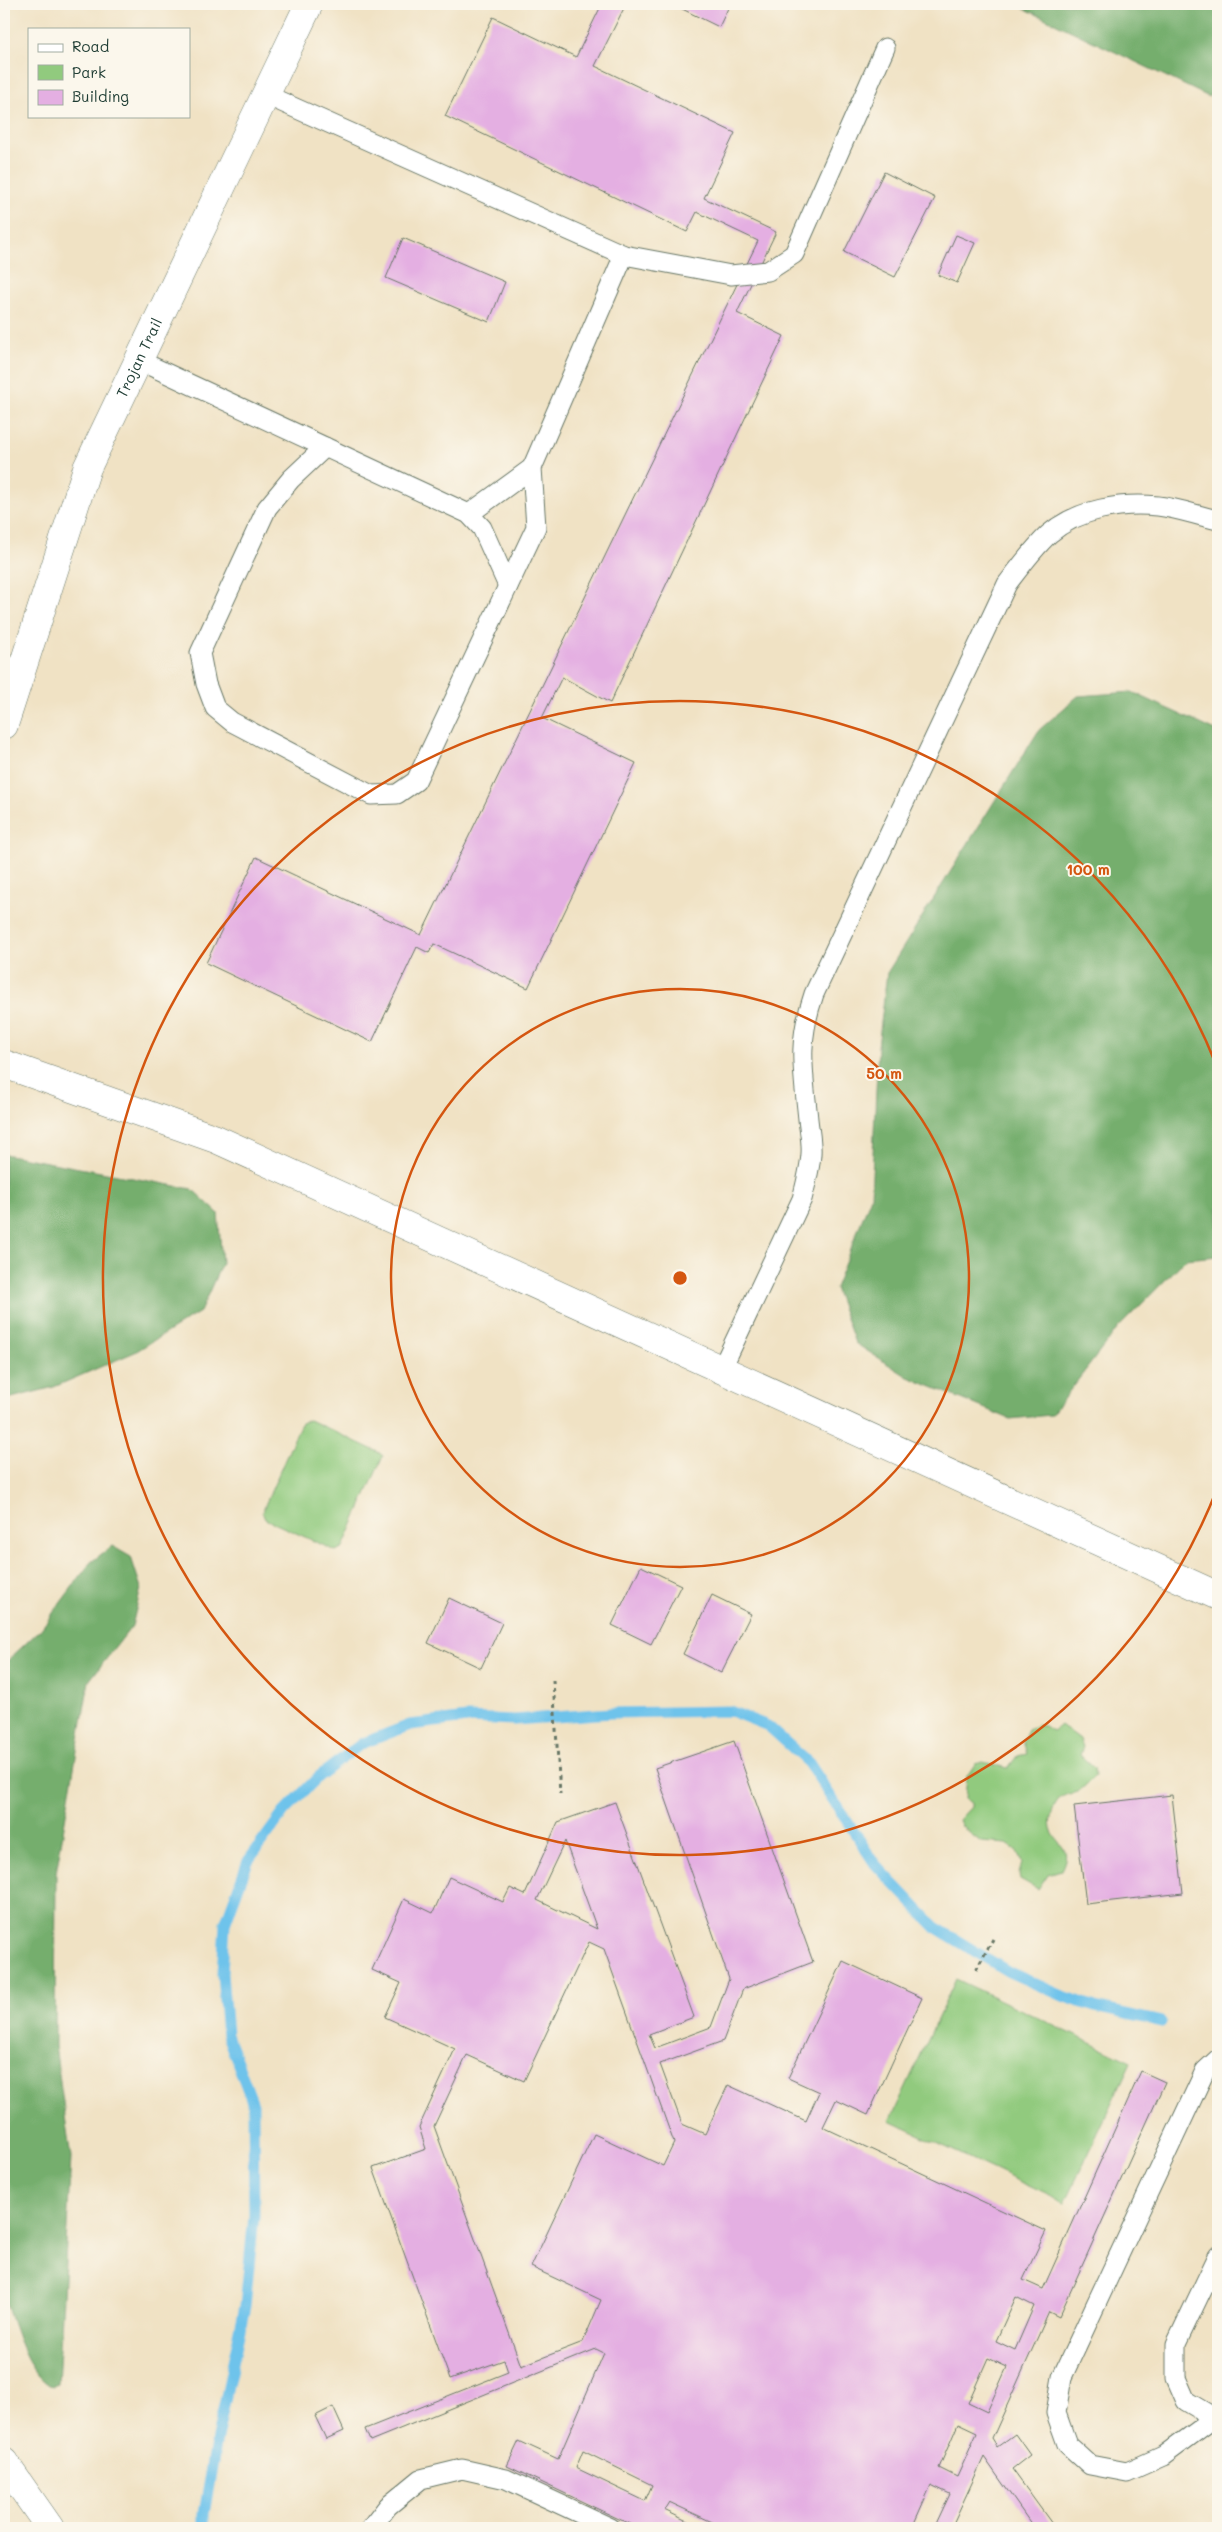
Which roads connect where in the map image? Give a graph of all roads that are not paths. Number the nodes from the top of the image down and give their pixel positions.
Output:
1 (309, 4) edge
2 (885, 48) dead end
3 (266, 94) junction
4 (624, 255) junction
5 (138, 360) junction
6 (325, 447) junction
7 (532, 468) junction
8 (469, 514) junction
9 (1218, 520) edge
10 (508, 586) junction
11 (4, 725) edge
12 (4, 1064) edge
13 (722, 1368) junction
14 (1218, 1596) edge
15 (1218, 2059) edge
16 (1218, 2256) edge
17 (1216, 2419) edge
18 (4, 2462) edge
19 (50, 2528) edge
20 (371, 2528) edge
21 (611, 2528) edge

1 - 3 street, Trojan Trail
2 - 4 lane
3 - 4 lane
3 - 5 street, Trojan Trail
4 - 7 lane
5 - 6 lane
5 - 11 street, Trojan Trail
6 - 8 lane
6 - 10 lane
7 - 8 lane
7 - 10 lane
8 - 10 lane
9 - 13 lane
12 - 13 street
13 - 14 street
15 - 17 lane
16 - 17 lane
18 - 19 street
20 - 21 lane

